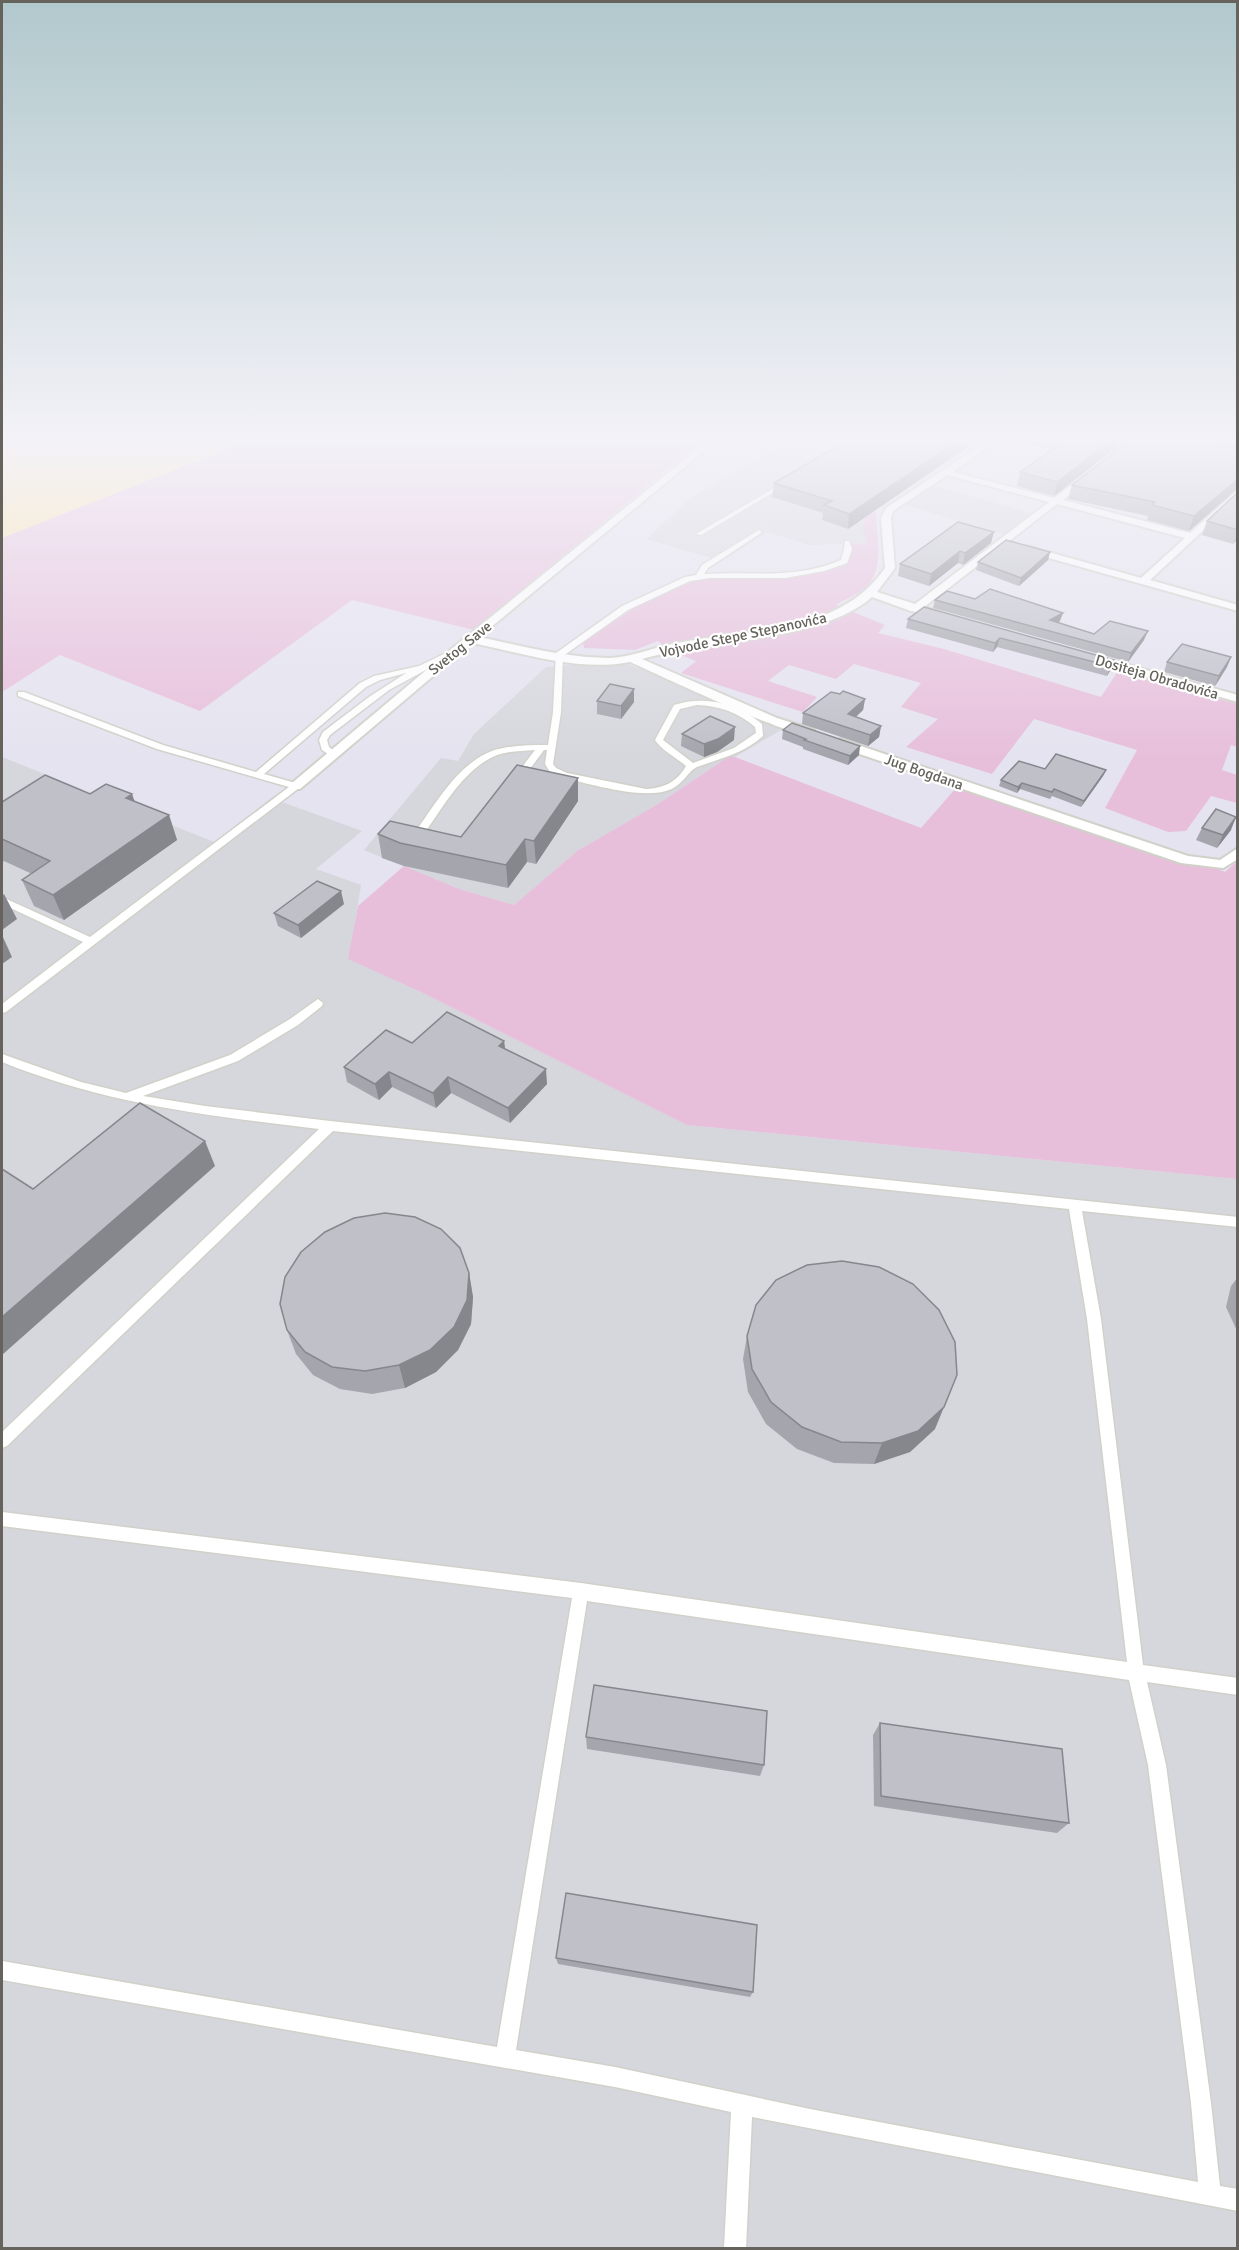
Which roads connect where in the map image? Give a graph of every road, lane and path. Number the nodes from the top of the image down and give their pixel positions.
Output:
1 (582, 548) edge
2 (734, 548) edge
3 (848, 548) edge
4 (888, 548) edge
5 (995, 548) edge
6 (1024, 548) edge
7 (1181, 548) edge
8 (699, 576) junction
9 (1144, 582) junction
10 (870, 593) junction
11 (1238, 608) edge
12 (915, 609) junction
13 (950, 619) edge
14 (471, 639) junction
15 (453, 653) junction
16 (1076, 654) edge
17 (560, 655) junction
18 (633, 659) junction
19 (417, 668) junction
20 (21, 694) dead end
21 (1238, 699) edge
22 (552, 747) junction
23 (541, 748) junction
24 (334, 754) junction
25 (691, 766) junction
26 (257, 775) junction
27 (513, 785) edge
28 (296, 786) junction
29 (435, 848) edge
30 (1238, 852) edge
31 (2, 900) edge
32 (92, 942) junction
33 (318, 1003) dead end
34 (2, 1009) edge
35 (2, 1058) edge
36 (126, 1097) junction
37 (330, 1126) junction
38 (1075, 1206) junction
39 (1238, 1222) edge
40 (2, 1441) edge
41 (2, 1519) edge
42 (581, 1591) junction
43 (1136, 1672) junction
44 (1238, 1687) edge
45 (2, 1971) edge
46 (505, 2058) junction
47 (742, 2104) junction
48 (1210, 2195) junction
49 (1238, 2200) edge
50 (735, 2248) edge

1 - 14 street, Svetog Save
2 - 8 lane
3 - 8 lane
4 - 10 street, Vojvode Stepe Stepanovića
5 - 12 street
6 - 9 street
7 - 9 street
8 - 17 lane
9 - 11 street
10 - 12 street
10 - 18 street, Vojvode Stepe Stepanovića
12 - 13 street
14 - 15 street, Svetog Save
14 - 17 street, Vojvode Stepe Stepanovića
15 - 19 lane
15 - 24 street, Svetog Save
16 - 21 street, Dositeja Obradovića
17 - 18 street, Vojvode Stepe Stepanovića
17 - 22 lane
18 - 30 street, Jug Bogdana
19 - 24 lane
19 - 26 lane
20 - 26 lane
22 - 23 lane
22 - 25 lane
23 - 27 lane
23 - 29 lane
24 - 28 street, Svetog Save
25 - 25 lane
26 - 28 lane
28 - 32 lane
31 - 32 lane
32 - 34 lane
33 - 36 lane
35 - 36 lane
36 - 37 lane
37 - 38 lane
37 - 40 lane
38 - 39 lane
38 - 43 lane
41 - 42 lane
42 - 43 lane
42 - 46 lane
43 - 44 lane
43 - 48 lane
45 - 46 lane
46 - 47 lane
47 - 48 lane
47 - 50 lane
48 - 49 lane

